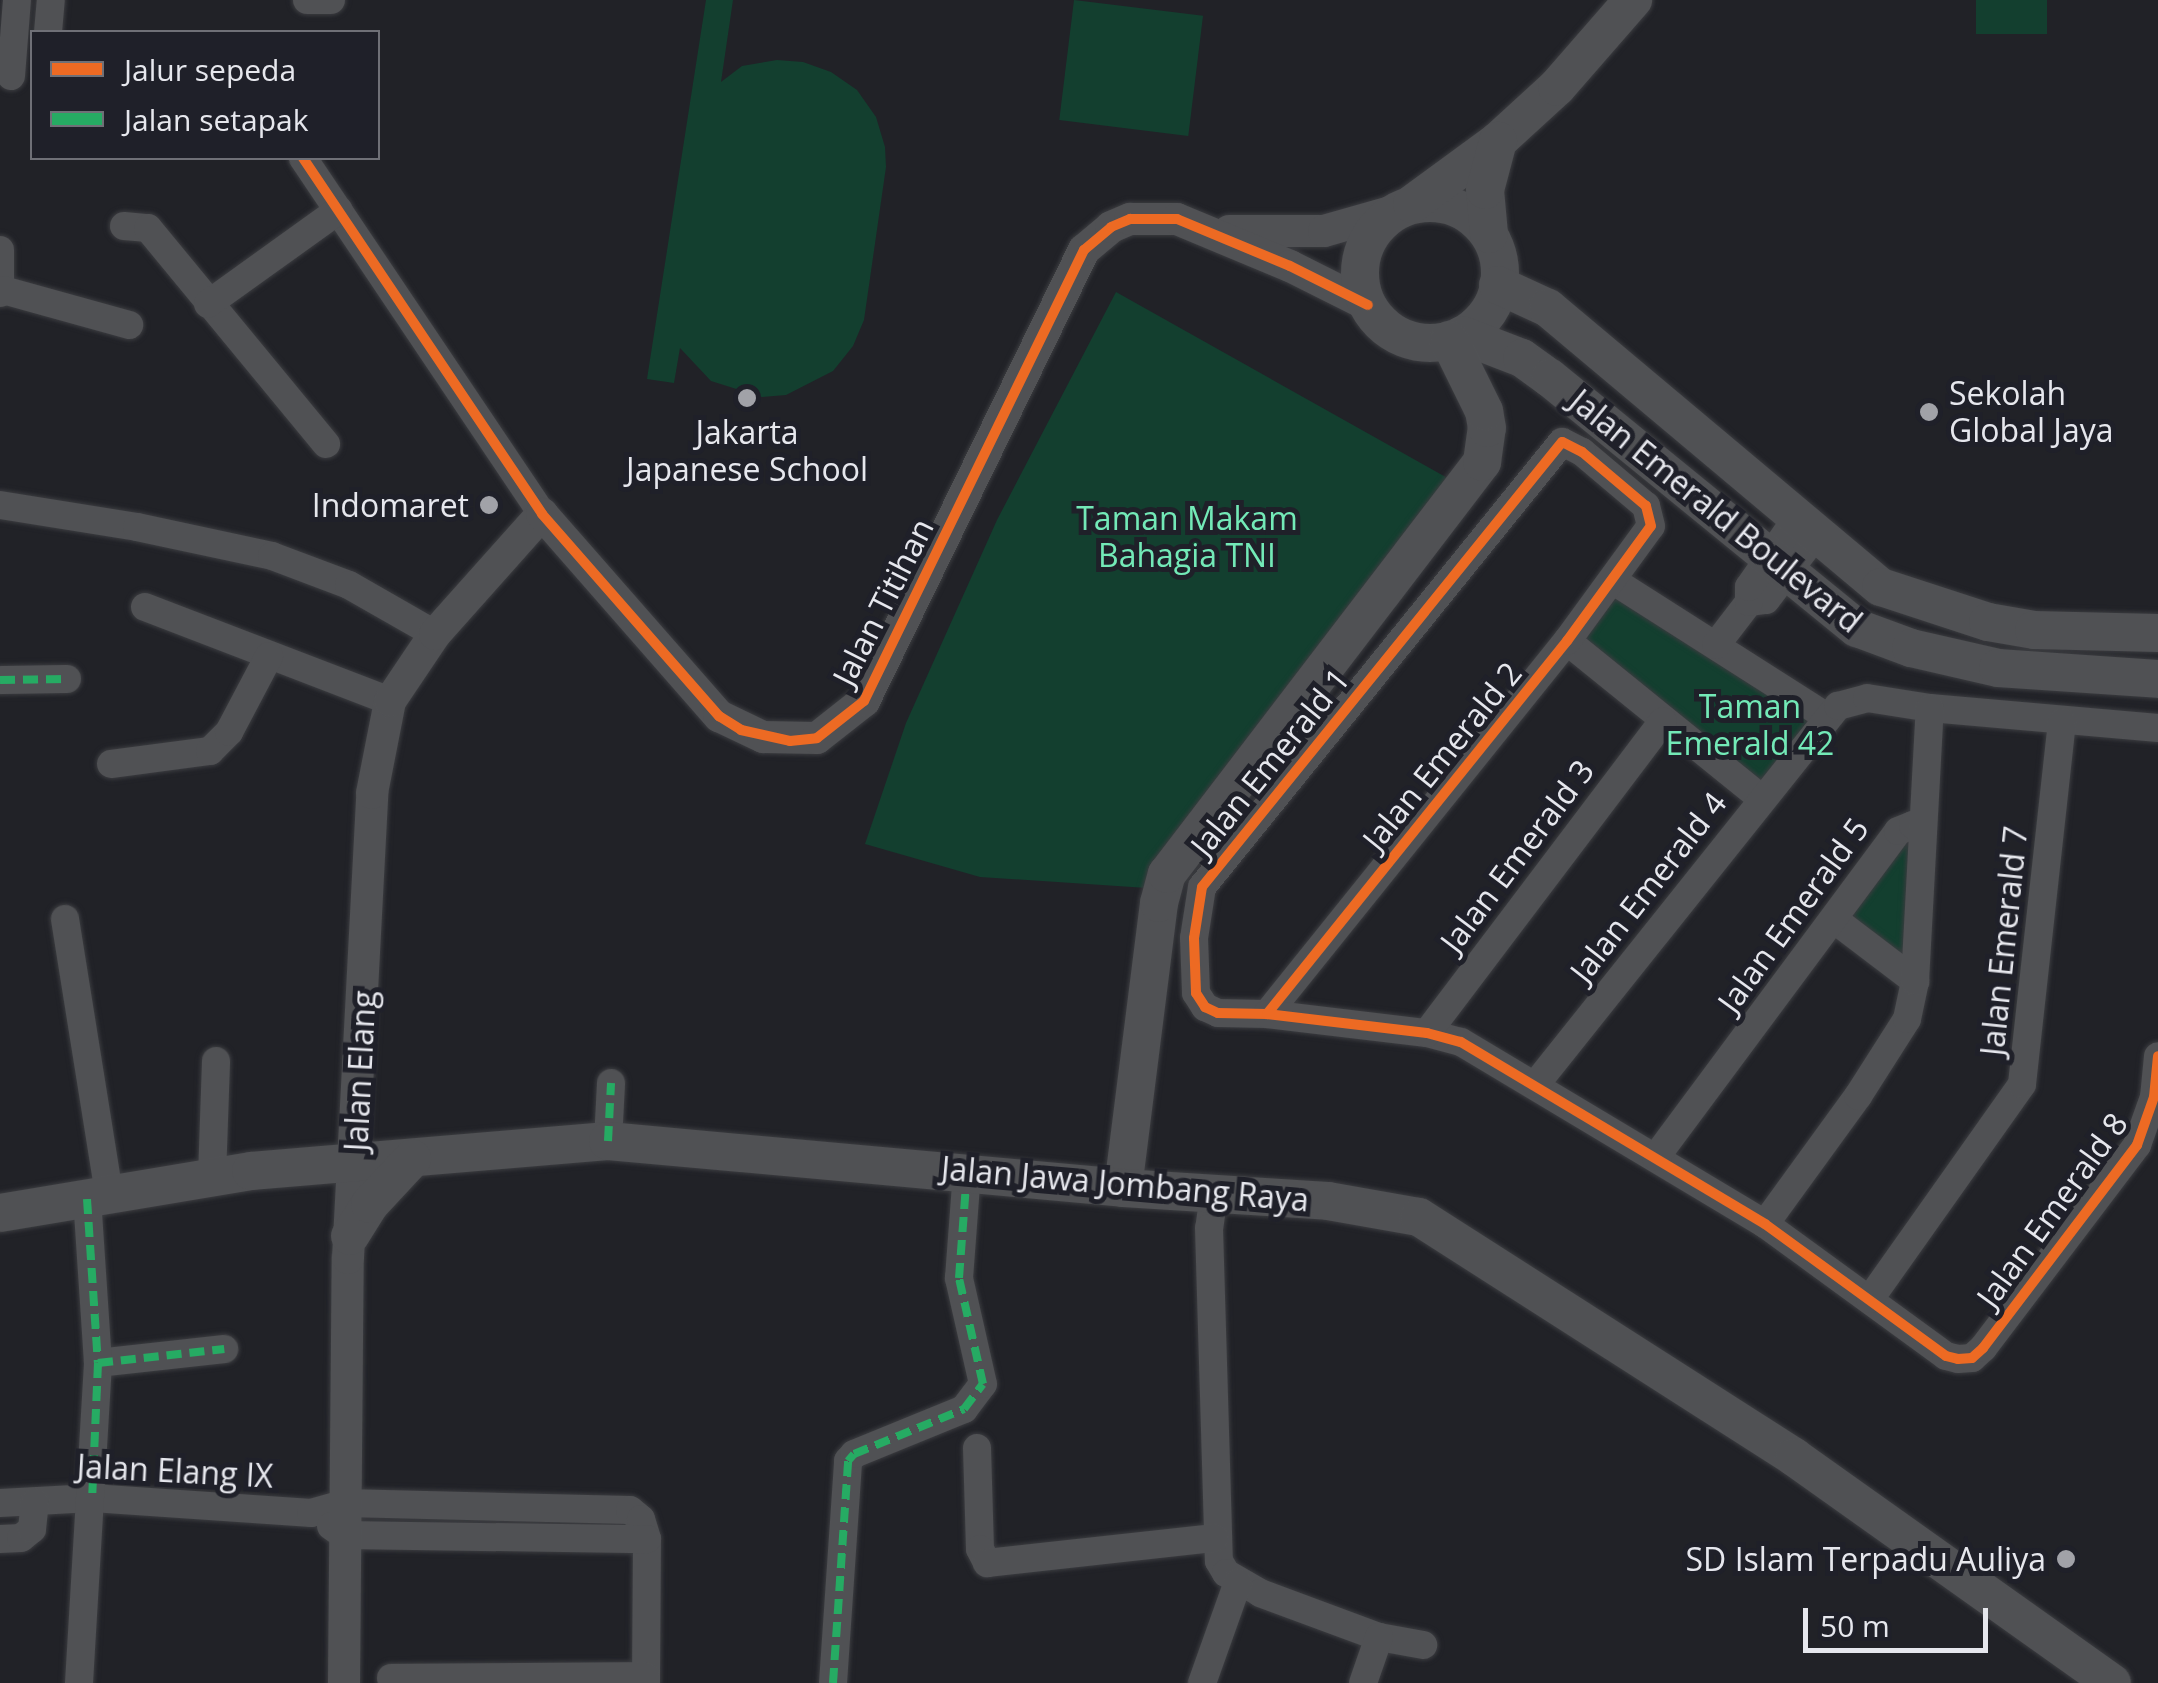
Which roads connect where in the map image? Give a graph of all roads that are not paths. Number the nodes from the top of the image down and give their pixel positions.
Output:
1 (17, 0) edge
2 (51, 0) edge
3 (307, 0) edge
4 (331, 0) edge
5 (1633, 0) edge
6 (48, 30) edge
7 (15, 60) edge
8 (1498, 141) junction
9 (303, 160) edge
10 (1405, 207) junction
11 (339, 210) junction
12 (124, 226) dead end
13 (1205, 229) junction
14 (1488, 234) junction
15 (0, 250) edge
16 (1498, 284) junction
17 (1, 292) edge
18 (208, 304) junction
19 (1368, 305) junction
20 (1548, 308) junction
21 (129, 326) dead end
22 (1455, 338) junction
23 (1522, 358) junction
24 (1484, 411) junction
25 (326, 444) dead end
26 (0, 504) edge
27 (542, 514) junction
28 (1651, 526) joint
29 (1806, 528) junction
30 (1778, 565) junction
31 (1612, 580) junction
32 (146, 607) dead end
33 (2158, 633) edge
34 (436, 634) junction
35 (1567, 641) junction
36 (1716, 645) junction
37 (270, 656) junction
38 (67, 678) dead end
39 (2158, 679) edge
40 (0, 680) edge
41 (390, 700) junction
42 (1930, 708) junction
43 (1827, 717) junction
44 (1663, 722) junction
45 (2062, 722) junction
46 (2158, 728) edge
47 (112, 764) dead end
48 (1762, 798) junction
49 (1920, 830) junction
50 (65, 919) dead end
51 (1835, 920) junction
52 (1915, 981) junction
53 (1267, 1014) junction
54 (1427, 1033) junction
55 (2158, 1056) edge
56 (216, 1061) dead end
57 (611, 1083) dead end
58 (1536, 1084) junction
59 (608, 1142) junction
60 (1656, 1157) junction
61 (412, 1159) junction
62 (356, 1160) junction
63 (967, 1170) junction
64 (212, 1177) junction
65 (1123, 1188) junction
66 (1214, 1194) junction
67 (98, 1197) junction
68 (0, 1213) edge
69 (1765, 1224) junction
70 (350, 1236) junction
71 (1870, 1300) junction
72 (224, 1349) dead end
73 (1946, 1356) joint
74 (98, 1363) junction
75 (976, 1448) dead end
76 (92, 1498) junction
77 (36, 1502) junction
78 (0, 1503) edge
79 (345, 1519) junction
80 (1215, 1538) junction
81 (0, 1539) edge
82 (1238, 1582) junction
83 (1379, 1636) junction
84 (1424, 1645) dead end
85 (391, 1678) dead end
86 (646, 1680) edge
87 (80, 1683) edge
88 (344, 1683) edge
89 (833, 1683) edge
90 (1202, 1683) edge
91 (1363, 1683) edge
92 (2112, 1683) edge

1 - 7 street
2 - 6 street
3 - 4 street
5 - 8 main road
8 - 10 main road
8 - 14 main road
9 - 11 street, Jalan Titihan
10 - 13 street, Jalan Titihan
10 - 14 main road
10 - 19 main road
11 - 18 street
11 - 27 street, Jalan Titihan
12 - 18 street
13 - 19 street, Jalan Titihan
13 - 27 street, Jalan Titihan
14 - 16 main road
15 - 17 street
16 - 20 main road, Jalan Emerald Boulevard
16 - 22 main road
17 - 21 street
18 - 25 street
19 - 22 main road
20 - 23 main road
20 - 29 main road, Jalan Emerald Boulevard
22 - 23 main road, Jalan Emerald Boulevard
22 - 24 main road
23 - 24 main road
23 - 30 main road, Jalan Emerald Boulevard
24 - 65 main road
26 - 34 street
27 - 34 street, Jalan Elang
28 - 31 street, Jalan Emerald 2
28 - 53 street, Jalan Emerald 1
29 - 30 street
29 - 33 main road, Jalan Emerald Boulevard
30 - 36 street
30 - 39 main road, Jalan Emerald Boulevard
31 - 35 street, Jalan Emerald 2
31 - 36 street
32 - 37 street
34 - 41 street, Jalan Elang
35 - 44 street
35 - 53 street, Jalan Emerald 2
36 - 43 street
37 - 41 street
37 - 47 street
38 - 40 street
41 - 62 street, Jalan Elang
42 - 43 street, Jalan Emerald 4
42 - 45 street, Jalan Emerald 4
42 - 49 street, Jalan Emerald 5
43 - 48 street, Jalan Emerald 4
44 - 48 street
44 - 54 street, Jalan Emerald 3
45 - 46 street, Jalan Emerald 4
45 - 71 street, Jalan Emerald 7
48 - 58 street, Jalan Emerald 4
49 - 51 street, Jalan Emerald 5
49 - 52 street
50 - 67 street
51 - 52 street
51 - 60 street, Jalan Emerald 5
52 - 69 street
53 - 54 street, Jalan Emerald 1
54 - 58 street, Jalan Emerald 1
55 - 73 street, Jalan Emerald 8
56 - 64 street
57 - 59 street
58 - 60 street, Jalan Emerald 1
59 - 61 main road, Jalan Jawa Jombang Raya
59 - 63 main road, Jalan Jawa Jombang Raya
60 - 69 street, Jalan Emerald 1
61 - 62 main road, Jalan Jawa Jombang Raya
61 - 70 main road
62 - 64 main road, Jalan Jawa Jombang Raya
62 - 70 street, Jalan Elang
63 - 65 main road, Jalan Jawa Jombang Raya
63 - 89 street
64 - 67 main road, Jalan Jawa Jombang Raya
65 - 66 main road, Jalan Jawa Jombang Raya
66 - 80 street
66 - 92 main road, Jalan Jawa Jombang Raya
67 - 68 main road, Jalan Jawa Jombang Raya
67 - 74 street
69 - 71 street, Jalan Emerald 1
70 - 79 street, Jalan Elang
71 - 73 street, Jalan Emerald 1
72 - 74 street
74 - 76 street
75 - 80 street
76 - 77 street, Jalan Elang IX
76 - 79 street, Jalan Elang IX
76 - 87 street
77 - 78 street, Jalan Elang IX
77 - 81 street, Jalan Elang IX
79 - 86 street, Jalan Elang IX
79 - 88 street, Jalan Elang
80 - 82 street
82 - 83 street
82 - 90 street
83 - 84 street
83 - 91 street
85 - 86 street

